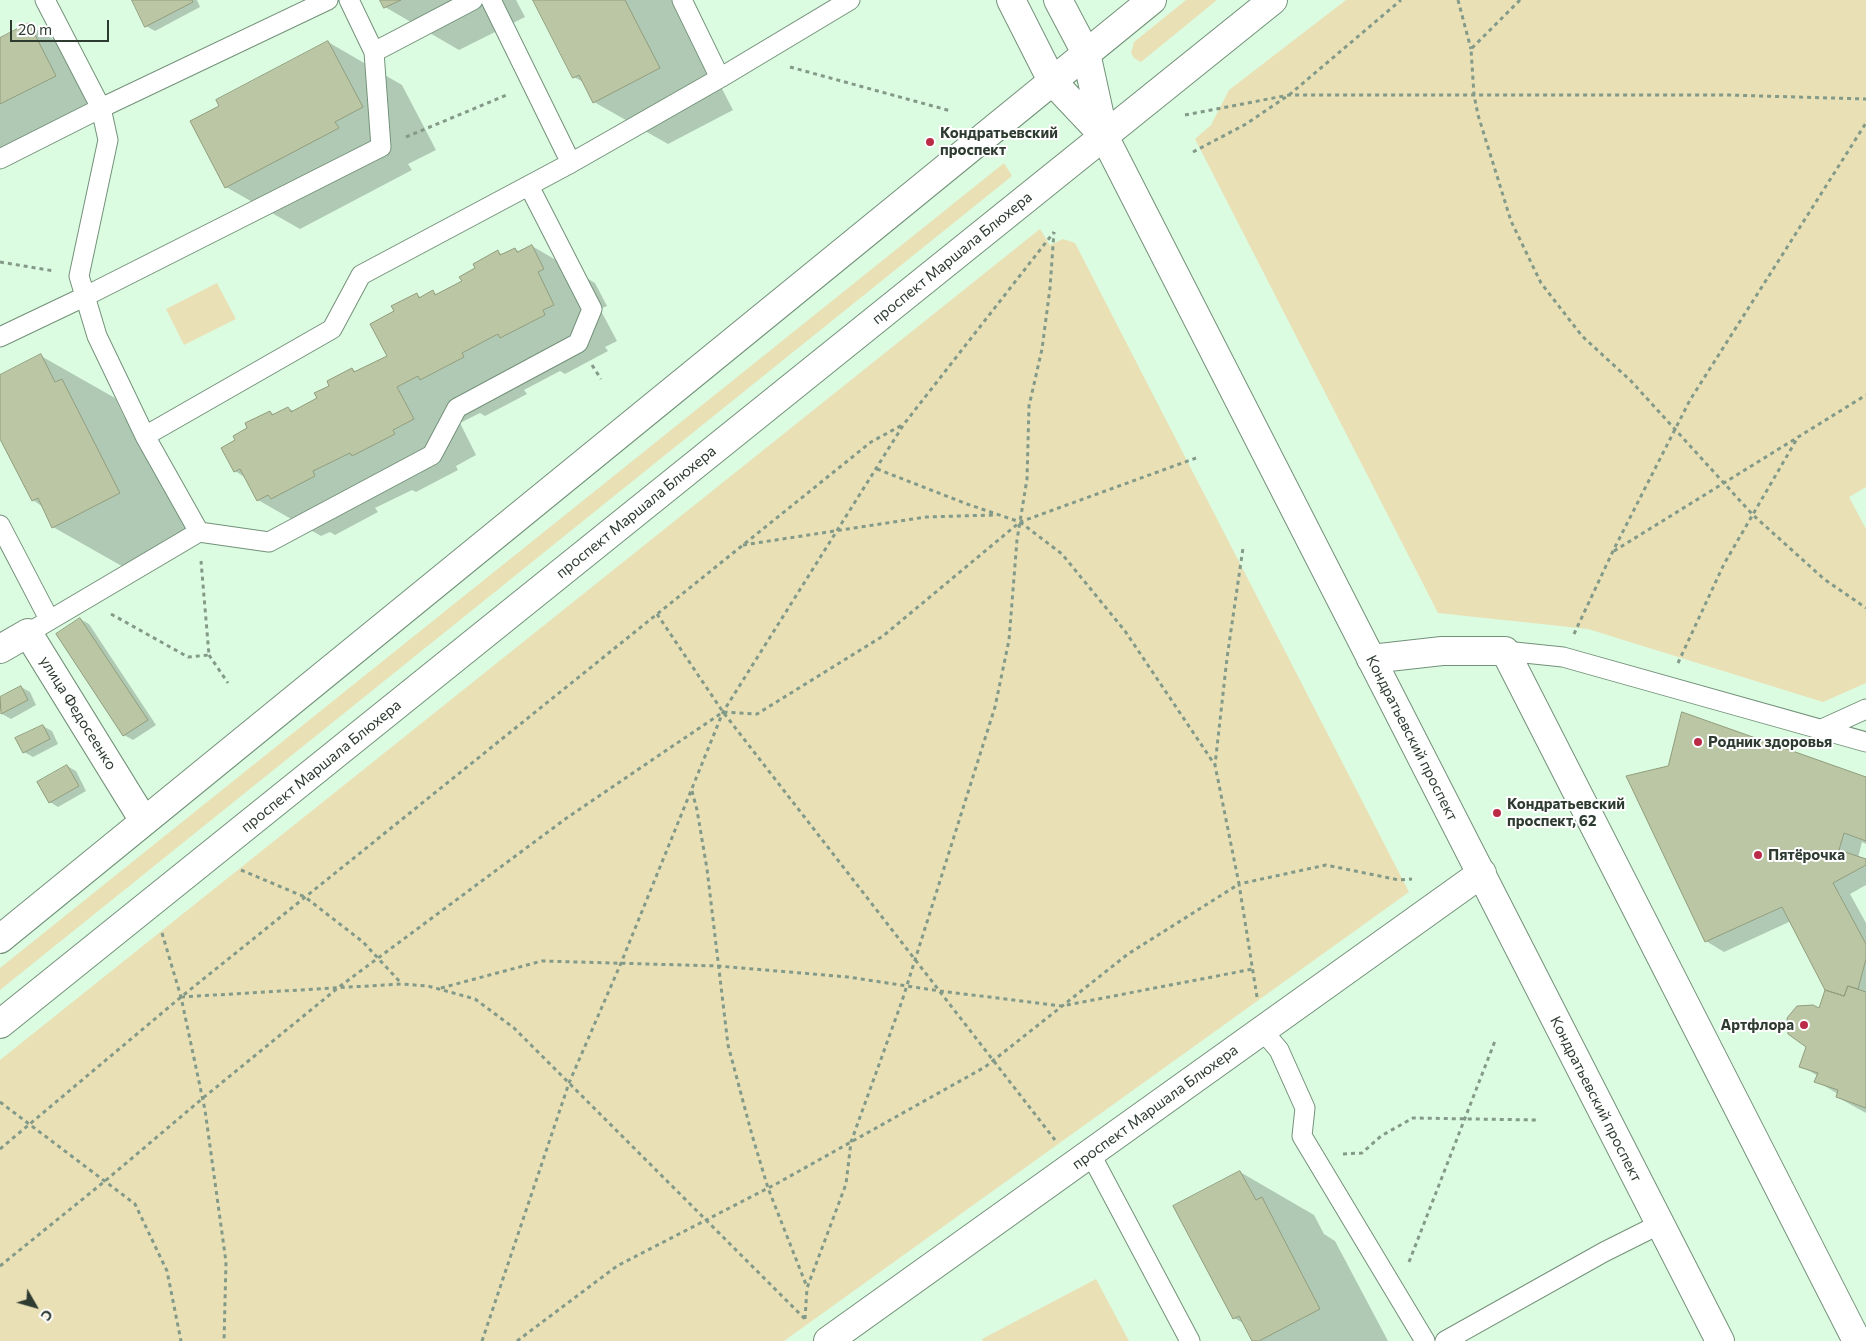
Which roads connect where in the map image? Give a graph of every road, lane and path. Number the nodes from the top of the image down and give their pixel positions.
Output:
1 (45, 0) edge
2 (328, 0) edge
3 (349, 0) edge
4 (473, 0) edge
5 (491, 0) edge
6 (682, 0) edge
7 (850, 0) edge
8 (1011, 0) edge
9 (1058, 0) edge
10 (1152, 0) edge
11 (1273, 0) edge
12 (1401, 0) edge
13 (1458, 0) edge
14 (1520, 0) edge
15 (1471, 49) junction
16 (374, 52) junction
17 (1086, 53) junction
18 (754, 57) junction
19 (720, 78) junction
20 (1052, 80) junction
21 (533, 84) junction
22 (1289, 95) junction
23 (1474, 95) junction
24 (1866, 99) edge
25 (101, 108) junction
26 (951, 111) dead end
27 (1185, 115) dead end
28 (1866, 123) edge
29 (1104, 136) junction
30 (382, 147) junction
31 (1193, 152) dead end
32 (0, 159) edge
33 (571, 163) junction
34 (529, 186) junction
35 (0, 262) edge
36 (79, 276) junction
37 (86, 296) junction
38 (0, 337) edge
39 (1866, 395) edge
40 (904, 424) junction
41 (1675, 429) junction
42 (146, 436) junction
43 (1798, 437) junction
44 (1196, 458) dead end
45 (876, 469) junction
46 (1724, 483) junction
47 (998, 514) junction
48 (1753, 514) junction
49 (1020, 522) junction
50 (0, 525) edge
51 (838, 530) junction
52 (198, 532) junction
53 (743, 545) junction
54 (1243, 548) dead end
55 (1613, 551) junction
56 (84, 599) junction
57 (1866, 608) edge
58 (656, 614) junction
59 (39, 626) junction
60 (0, 648) edge
61 (1505, 651) junction
62 (209, 655) junction
63 (1563, 657) junction
64 (1372, 659) junction
65 (228, 682) dead end
66 (1668, 686) junction
67 (1866, 708) edge
68 (723, 712) junction
69 (1822, 729) junction
70 (1866, 742) edge
71 (1215, 765) junction
72 (692, 790) junction
73 (144, 821) junction
74 (209, 856) junction
75 (1482, 873) junction
76 (1412, 879) dead end
77 (1239, 884) junction
78 (305, 897) junction
79 (153, 901) junction
80 (0, 939) edge
81 (378, 958) junction
82 (914, 959) junction
83 (621, 964) junction
84 (718, 966) junction
85 (1253, 969) junction
86 (401, 984) junction
87 (907, 986) junction
88 (340, 987) junction
89 (441, 988) junction
90 (940, 991) junction
91 (181, 997) junction
92 (1062, 1006) junction
93 (0, 1024) edge
94 (1262, 1030) junction
95 (1495, 1041) dead end
96 (993, 1060) junction
97 (569, 1083) junction
98 (203, 1098) junction
99 (0, 1102) edge
100 (1465, 1119) junction
101 (1536, 1120) dead end
102 (30, 1124) junction
103 (851, 1142) junction
104 (0, 1149) edge
105 (1082, 1159) junction
106 (1325, 1174) junction
107 (105, 1181) junction
108 (768, 1188) junction
109 (706, 1219) junction
110 (1660, 1224) junction
111 (0, 1266) edge
112 (807, 1288) junction
113 (1396, 1294) junction
114 (805, 1319) junction
115 (820, 1333) edge
116 (181, 1341) edge
117 (224, 1341) edge
118 (482, 1341) edge
119 (517, 1341) edge
120 (1190, 1341) edge
121 (1425, 1341) edge
122 (1446, 1341) edge
123 (1720, 1341) edge
124 (1857, 1341) edge

1 - 25 lane
2 - 25 lane
3 - 16 lane
4 - 16 lane
5 - 21 lane
6 - 19 lane
7 - 18 lane
8 - 20 main road, Кондратьевский проспект
9 - 17 main road, Кондратьевский проспект
10 - 17 main road
11 - 29 main road, проспект Маршала Блюхера
12 - 22 path
13 - 15 path
14 - 15 path
15 - 23 path
16 - 30 lane
17 - 20 main road
17 - 29 main road, Кондратьевский проспект
18 - 19 lane
18 - 26 path
19 - 33 lane
20 - 29 main road, Кондратьевский проспект
20 - 73 main road
21 - 30 path
21 - 33 lane
22 - 23 path
22 - 27 path
22 - 31 path
23 - 24 path
23 - 41 path
25 - 32 lane
25 - 36 lane
28 - 41 path
29 - 64 main road, Кондратьевский проспект
29 - 74 main road, проспект Маршала Блюхера
30 - 37 lane
33 - 34 lane
34 - 42 lane
34 - 52 lane
35 - 36 path
36 - 37 lane
37 - 38 lane
37 - 42 lane
39 - 43 path
40 - 45 path
40 - 49 path
40 - 53 path
41 - 46 path
41 - 55 path
42 - 52 lane
43 - 46 path
43 - 48 path
44 - 49 path
45 - 47 path
45 - 51 path
46 - 48 path
46 - 55 path
47 - 49 path
47 - 51 path
48 - 57 path
48 - 66 path
49 - 68 path
49 - 71 path
49 - 82 path
50 - 59 lane
51 - 53 path
51 - 68 path
52 - 56 lane
52 - 62 path
53 - 58 path
54 - 71 path
55 - 63 path
56 - 59 lane
56 - 62 path
58 - 68 path
58 - 78 path
59 - 60 main road
59 - 73 main road, улица Федосеенко
61 - 63 lane
61 - 64 main road
61 - 124 main road
62 - 65 path
63 - 66 lane
64 - 75 main road, Кондратьевский проспект
66 - 69 lane
67 - 69 lane
68 - 72 path
68 - 81 path
68 - 82 path
69 - 70 lane
71 - 77 path
72 - 83 path
72 - 84 path
73 - 80 main road
74 - 78 path
74 - 79 main road, проспект Маршала Блюхера
75 - 94 main road, проспект Маршала Блюхера
75 - 110 main road, Кондратьевский проспект
76 - 77 path
77 - 85 path
77 - 92 path
78 - 81 path
78 - 91 path
79 - 91 path
79 - 93 main road, проспект Маршала Блюхера
81 - 86 path
81 - 88 path
82 - 87 path
82 - 90 path
83 - 84 path
83 - 89 path
83 - 97 path
84 - 87 path
84 - 108 path
85 - 92 path
85 - 94 path
86 - 88 path
86 - 89 path
87 - 90 path
87 - 103 path
88 - 91 path
88 - 98 path
89 - 97 path
90 - 92 path
90 - 96 path
91 - 98 path
91 - 102 path
92 - 96 path
94 - 105 main road, проспект Маршала Блюхера
94 - 106 lane
95 - 100 path
96 - 103 path
96 - 105 path
97 - 109 path
97 - 118 path
98 - 107 path
98 - 117 path
99 - 102 path
100 - 101 path
100 - 106 path
100 - 113 path
102 - 104 path
102 - 107 path
103 - 108 path
103 - 112 path
105 - 115 main road, проспект Маршала Блюхера
105 - 120 lane
106 - 113 lane
107 - 111 path
107 - 116 path
108 - 109 path
108 - 112 path
109 - 114 path
109 - 119 path
110 - 122 lane
110 - 123 main road, Кондратьевский проспект
112 - 114 path
113 - 121 lane
114 - 115 path

